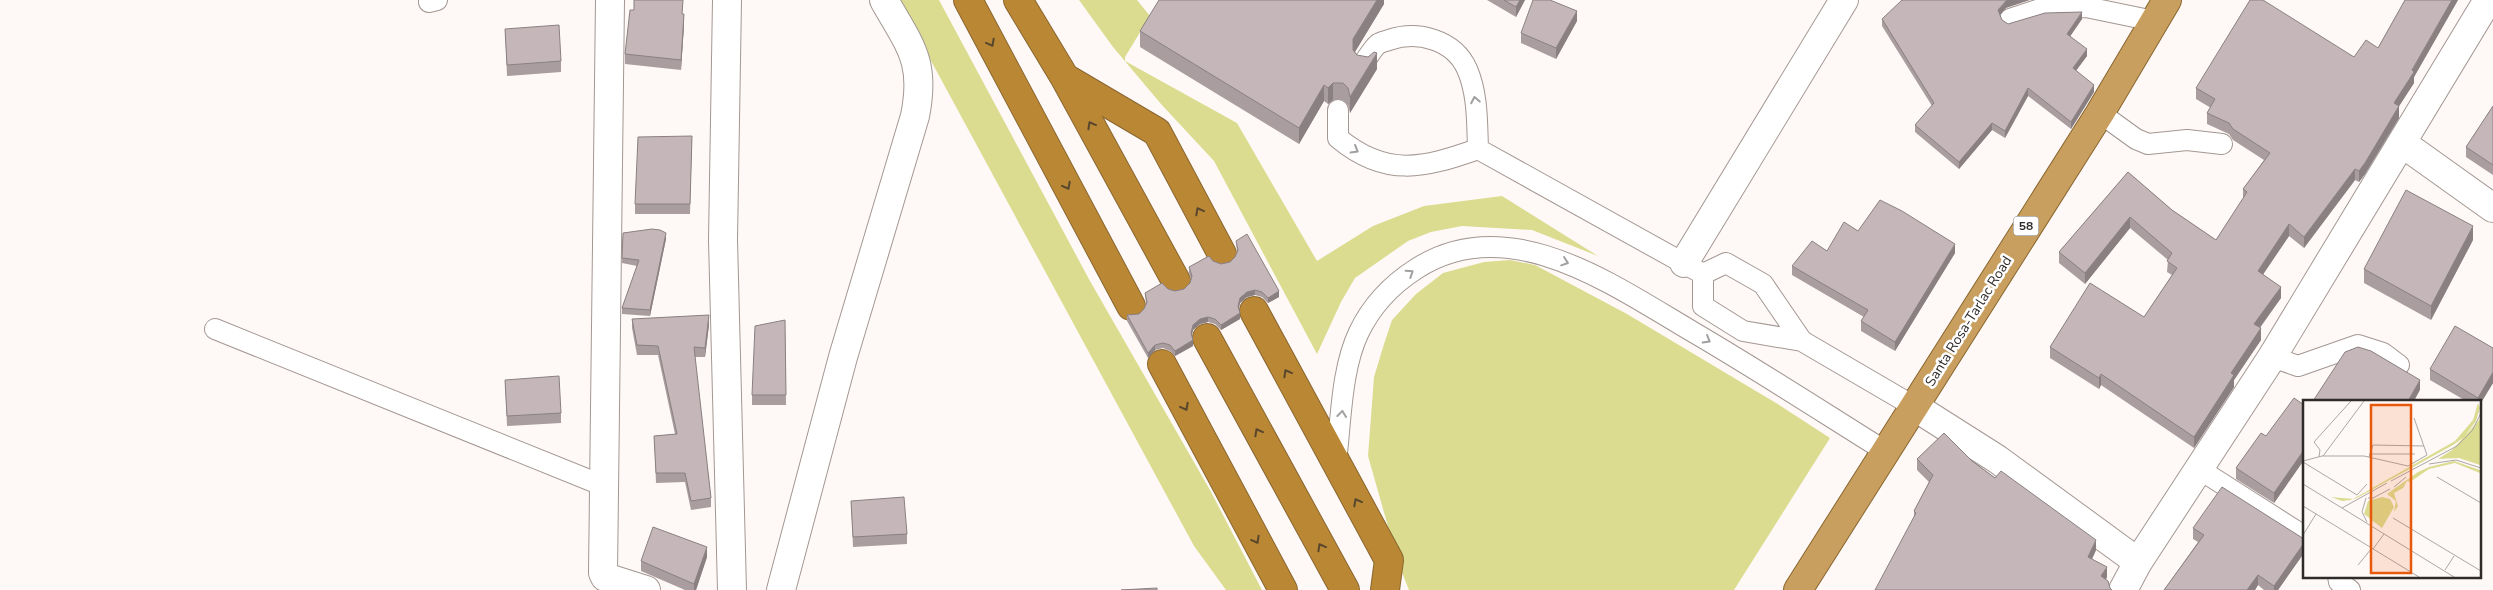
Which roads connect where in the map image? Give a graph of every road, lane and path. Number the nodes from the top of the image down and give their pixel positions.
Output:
1 (610, 0) edge
2 (727, 0) edge
3 (884, 0) edge
4 (968, 0) edge
5 (1018, 0) edge
6 (1844, 0) edge
7 (2488, 0) edge
8 (2161, 10) edge
9 (2010, 19) dead end
10 (1364, 62) edge
11 (1065, 78) junction
12 (1338, 110) dead end
13 (2100, 113) junction
14 (2402, 143) junction
15 (2222, 144) dead end
16 (1478, 149) junction
17 (2493, 208) edge
18 (1222, 254) dead end
19 (1693, 268) junction
20 (1176, 281) dead end
21 (1131, 306) dead end
22 (1254, 311) dead end
23 (215, 329) dead end
24 (1207, 338) dead end
25 (1802, 341) junction
26 (2272, 357) junction
27 (1162, 364) dead end
28 (2399, 365) edge
29 (1915, 407) junction
30 (1885, 451) junction
31 (1336, 462) junction
32 (2199, 469) junction
33 (604, 486) junction
34 (2303, 535) edge
35 (2338, 578) edge
36 (2131, 582) edge
37 (646, 590) edge
38 (732, 590) edge
39 (781, 590) edge
40 (1283, 590) edge
41 (1345, 590) edge
42 (1385, 590) edge
43 (1798, 590) edge
44 (2350, 590) edge

1 - 33 street
2 - 38 street
3 - 39 street
4 -> 21 highway
5 - 11 highway
6 - 19 street
7 - 14 street
8 - 9 lane
8 - 13 highway, Santa Rosa-Tarlac Road / 58
16 -> 10 lane
18 -> 11 highway
20 -> 11 highway
12 -> 16 lane
13 - 15 lane
13 - 29 highway, Santa Rosa-Tarlac Road / 58
14 - 17 street
14 - 26 street
16 - 19 lane
19 - 25 lane
19 - 25 lane
31 -> 22 highway
23 - 33 lane
41 -> 24 highway
25 - 29 lane
26 - 28 lane
26 - 32 street
27 -> 40 highway
29 - 30 highway, Santa Rosa-Tarlac Road / 58
29 - 36 street
31 -> 30 lane
30 - 43 highway, Santa Rosa-Tarlac Road / 58
42 -> 31 highway
32 - 34 lane
32 - 36 street
33 - 37 street
35 - 44 lane

